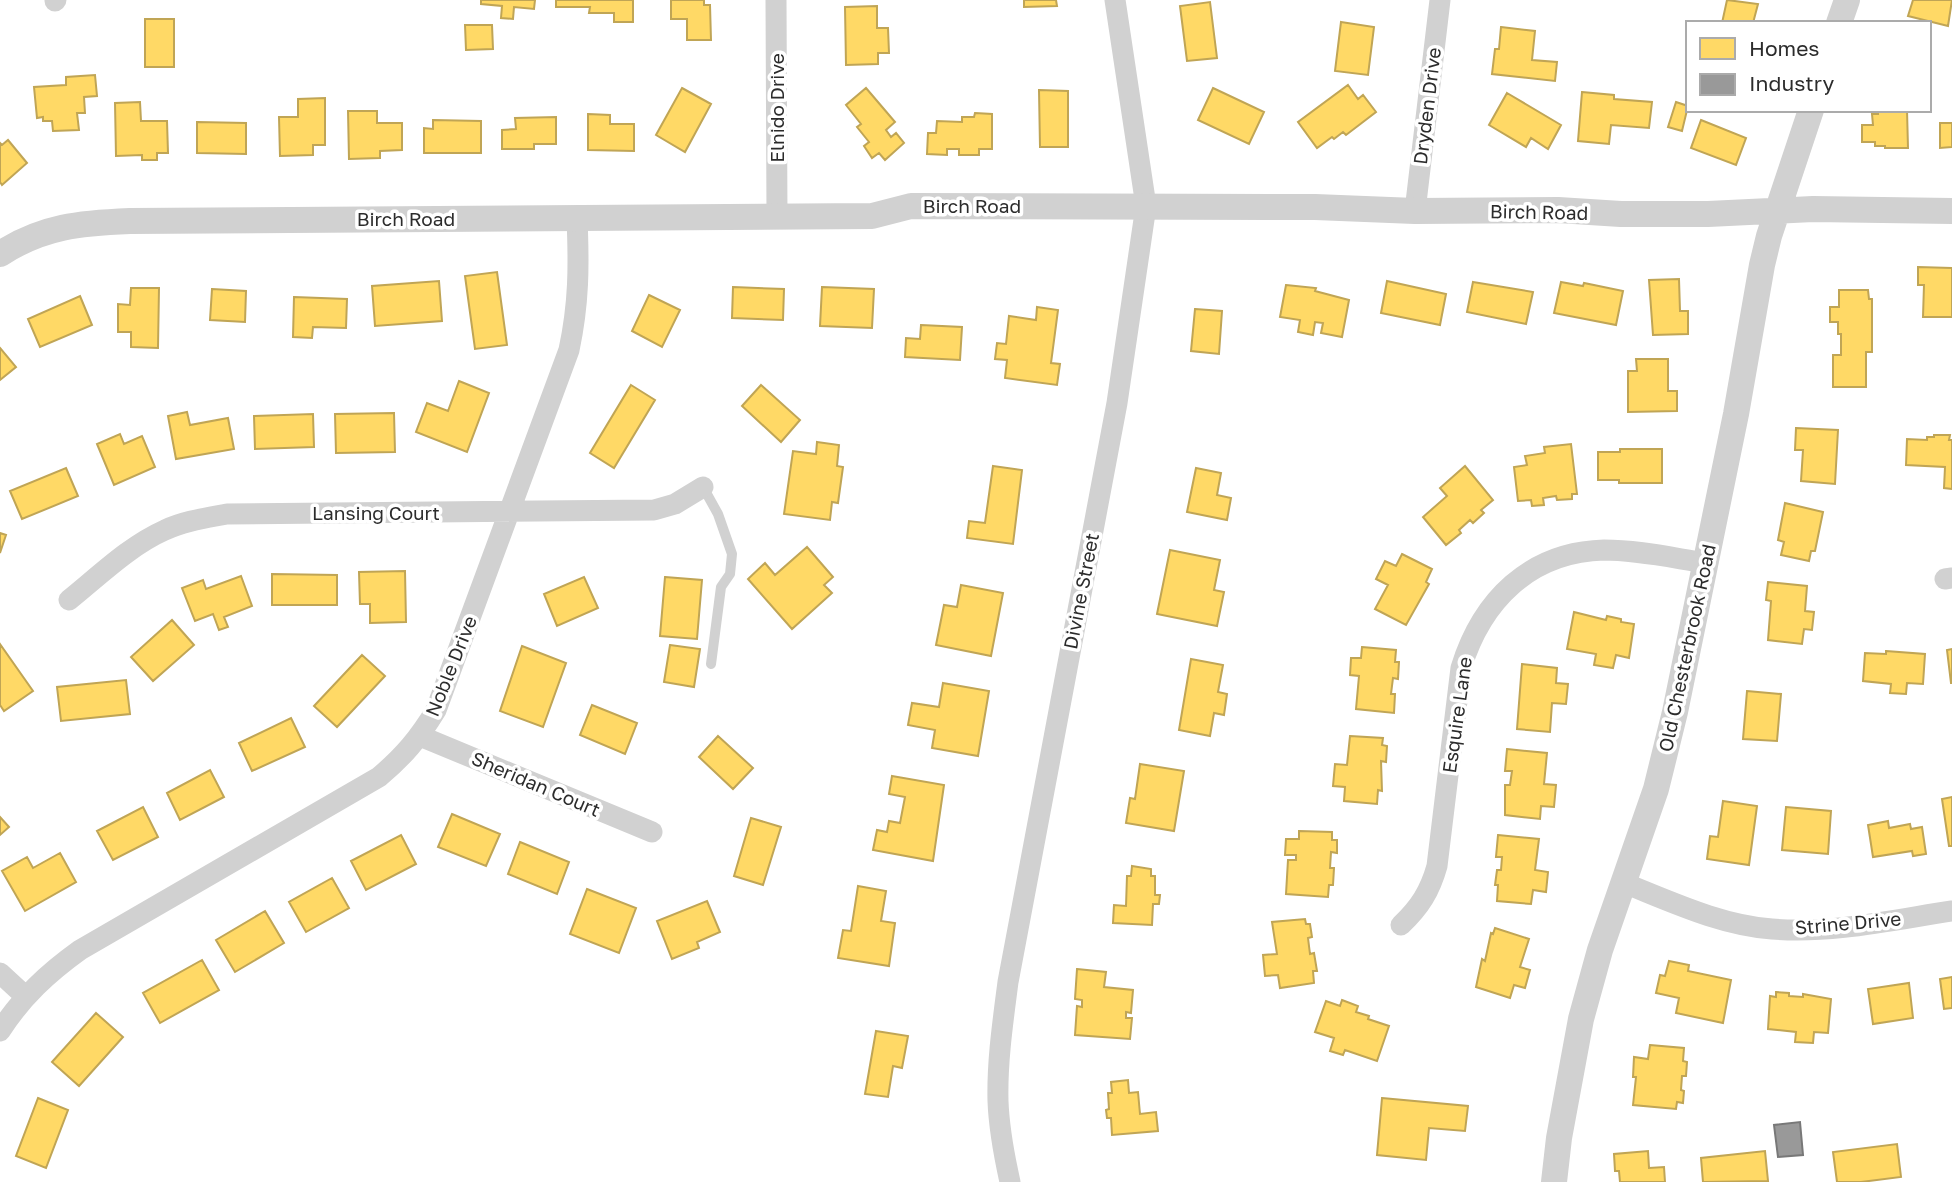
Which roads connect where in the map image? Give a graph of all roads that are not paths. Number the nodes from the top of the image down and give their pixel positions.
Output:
1 (776, 0) edge
2 (1115, 0) edge
3 (1440, 0) edge
4 (1847, 0) edge
5 (1840, 21) edge
6 (1810, 112) edge
7 (1146, 206) junction
8 (1415, 211) junction
9 (1779, 211) junction
10 (1952, 211) edge
11 (777, 217) junction
12 (577, 218) junction
13 (0, 254) edge
14 (703, 487) joint
15 (510, 512) junction
16 (1706, 563) junction
17 (69, 600) dead end
18 (711, 664) dead end
19 (420, 736) junction
20 (652, 832) dead end
21 (1624, 883) junction
22 (1952, 911) edge
23 (1401, 925) dead end
24 (0, 973) edge
25 (25, 996) junction
26 (0, 1031) edge
27 (1010, 1182) edge
28 (1554, 1182) edge

1 - 11 street, Elnido Drive
2 - 7 street, Divine Street
3 - 8 street, Dryden Drive
4 - 5 street
6 - 9 street, Old Chesterbrook Road
7 - 8 street, Birch Road
7 - 11 street, Birch Road
7 - 27 street, Divine Street
8 - 9 street, Birch Road
9 - 10 street, Birch Road
9 - 16 street, Old Chesterbrook Road
11 - 12 street, Birch Road
12 - 13 street, Birch Road
12 - 15 street, Noble Drive
14 - 15 street, Lansing Court
14 - 18 lane
15 - 17 street, Lansing Court
15 - 19 street, Noble Drive
16 - 21 street, Old Chesterbrook Road
16 - 23 street, Esquire Lane
19 - 20 street, Sheridan Court
19 - 25 street, Noble Drive
21 - 22 street, Strine Drive
21 - 28 street, Old Chesterbrook Road
24 - 25 street
25 - 26 street, Noble Drive

